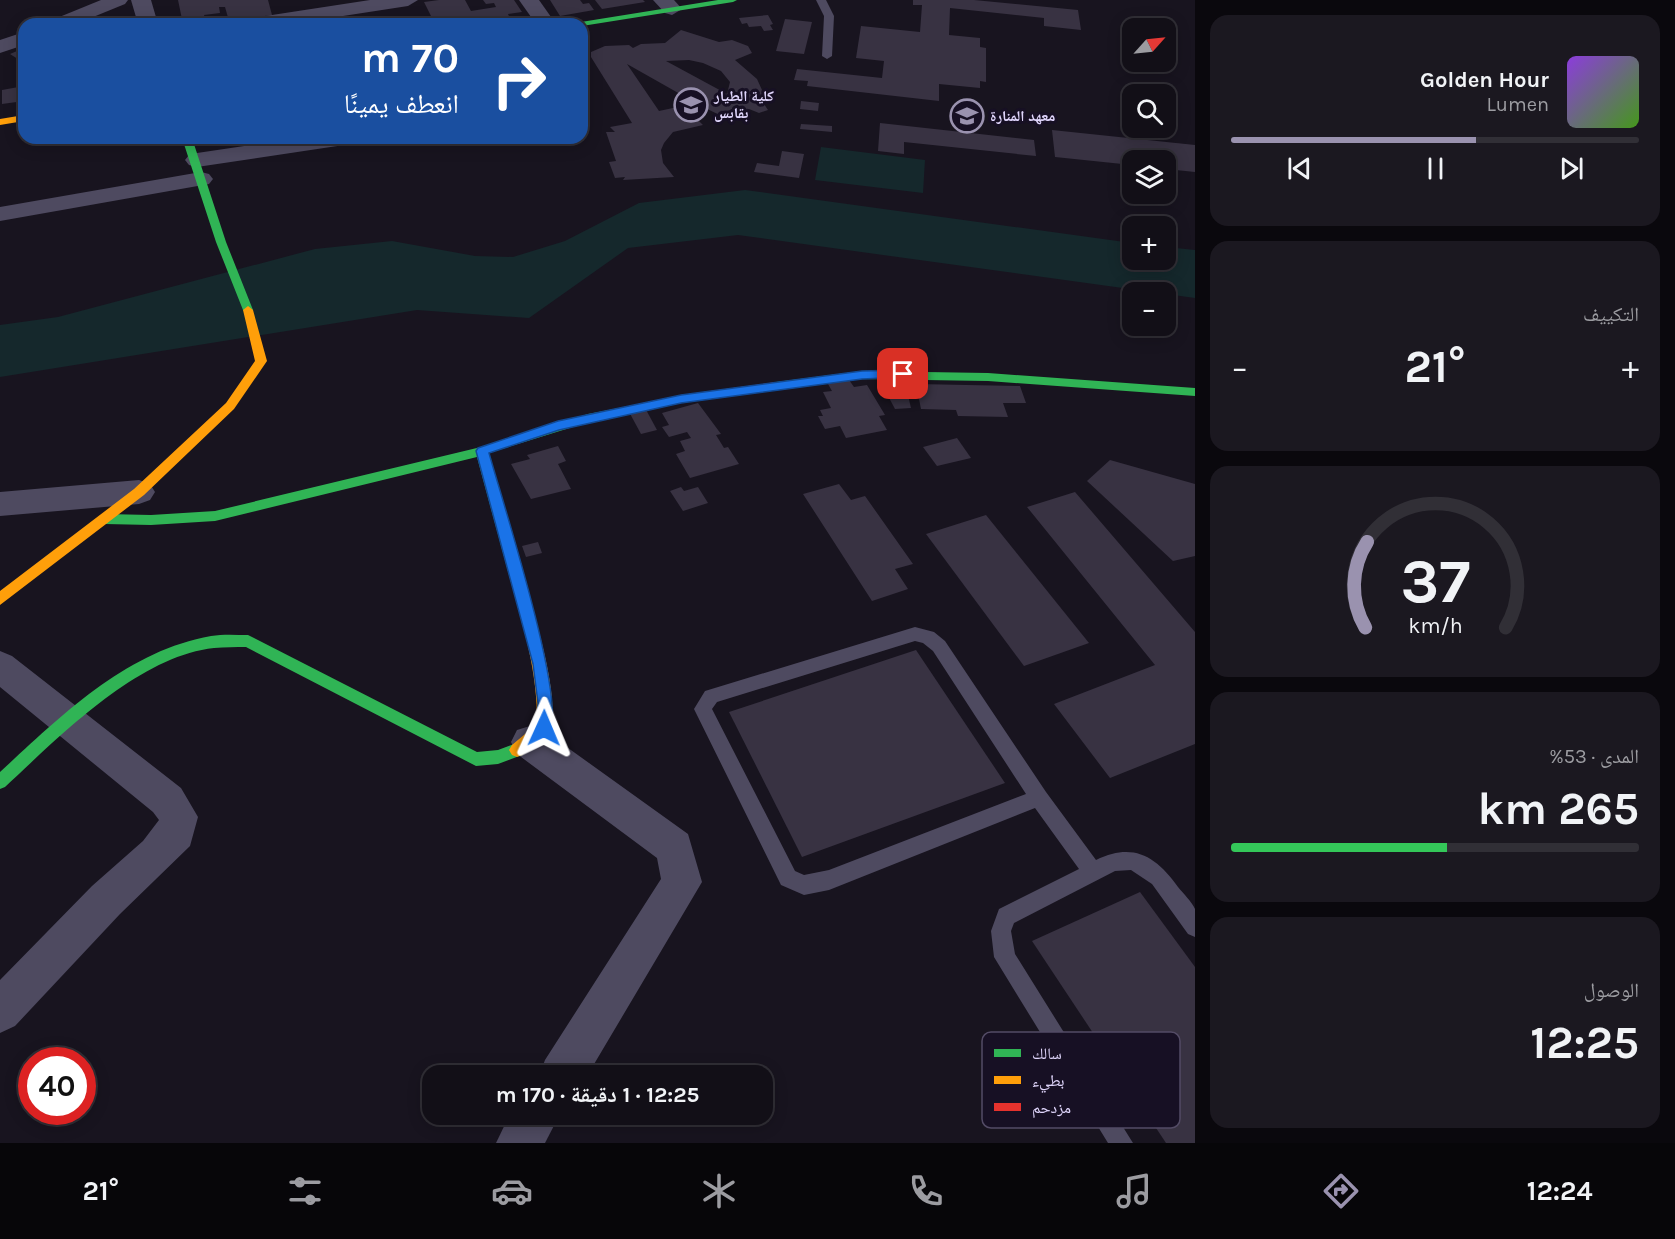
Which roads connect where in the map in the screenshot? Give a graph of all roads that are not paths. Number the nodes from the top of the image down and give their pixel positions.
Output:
1 (118, 0) edge
2 (274, 0) edge
3 (529, 0) edge
4 (733, 0) edge
5 (821, 0) edge
6 (146, 1) edge
7 (404, 4) edge
8 (668, 5) edge
9 (74, 18) edge
10 (147, 18) edge
11 (281, 18) edge
12 (310, 18) edge
13 (542, 18) edge
14 (588, 22) edge
15 (18, 40) edge
16 (0, 47) edge
17 (827, 56) dead end
18 (18, 119) edge
19 (0, 122) edge
20 (189, 144) edge
21 (316, 144) edge
22 (199, 169) junction
23 (0, 214) edge
24 (1195, 392) edge
25 (482, 451) junction
26 (139, 492) junction
27 (0, 504) edge
28 (105, 519) junction
29 (0, 598) edge
30 (0, 666) edge
31 (68, 719) junction
32 (531, 742) junction
33 (0, 782) edge
34 (1039, 798) junction
35 (1093, 872) junction
36 (1195, 927) edge
37 (0, 1011) edge
38 (1052, 1032) edge
39 (568, 1065) edge
40 (530, 1125) edge
41 (1112, 1128) edge
42 (519, 1143) edge
43 (1121, 1143) edge

1 - 9 street
2 - 11 street
3 - 13 street
4 - 8 street
5 - 17 lane
6 - 10 street
7 - 12 street
8 - 14 street
15 - 16 street
18 - 19 street
20 - 22 street
21 - 22 street
22 - 23 street
22 - 26 street
24 - 25 street
25 - 28 street
25 - 32 street
26 - 27 street
26 - 28 street
28 - 29 street
30 - 31 street
31 - 32 street
31 - 33 street
31 - 37 street
32 - 39 street
34 - 34 lane
34 - 35 lane
35 - 36 lane
35 - 38 lane
40 - 42 street
41 - 43 lane

